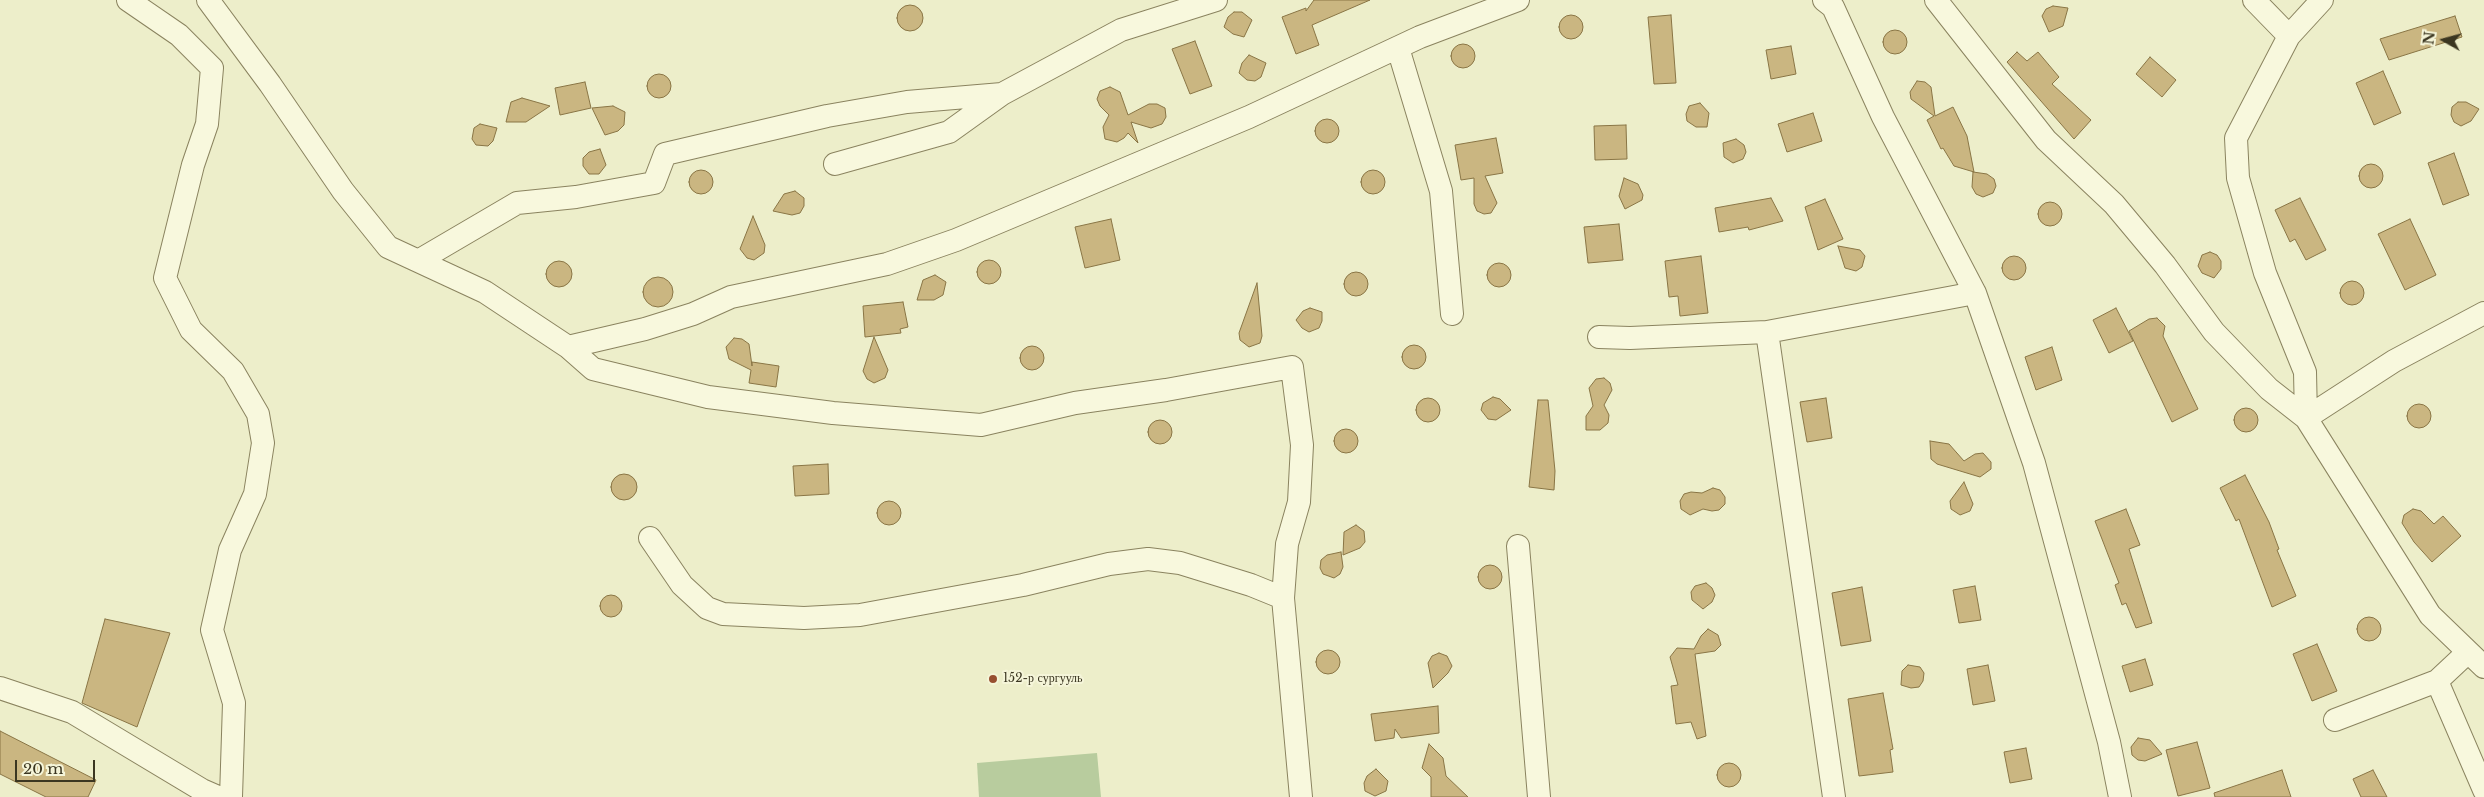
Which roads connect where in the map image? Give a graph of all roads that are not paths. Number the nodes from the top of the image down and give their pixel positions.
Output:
1 (128, 0) edge
2 (208, 0) edge
3 (1216, 0) edge
4 (1518, 0) edge
5 (1936, 0) edge
6 (2254, 0) edge
7 (2322, 0) edge
8 (1834, 2) edge
9 (2289, 36) junction
10 (1398, 48) junction
11 (1002, 94) junction
12 (834, 164) dead end
13 (418, 261) junction
14 (1975, 292) junction
15 (1452, 314) dead end
16 (2484, 314) edge
17 (1767, 332) junction
18 (1599, 336) dead end
19 (568, 347) junction
20 (2306, 418) junction
21 (650, 538) dead end
22 (1518, 546) dead end
23 (1283, 598) junction
24 (2468, 652) junction
25 (2484, 667) edge
26 (2437, 681) junction
27 (0, 688) edge
28 (2335, 720) dead end
29 (2484, 790) edge
30 (218, 797) edge
31 (231, 797) edge
32 (1301, 797) edge
33 (1539, 797) edge
34 (1834, 797) edge
35 (2120, 797) edge

1 - 31 street
2 - 13 street
3 - 11 street
4 - 10 street
5 - 20 street
6 - 9 street
7 - 9 street
8 - 14 street
9 - 20 street
10 - 15 street
10 - 19 street
11 - 12 street
11 - 13 street
13 - 19 street
14 - 17 street
14 - 35 street
16 - 20 street
17 - 18 street
17 - 34 street
19 - 23 street
20 - 24 street
21 - 23 street
22 - 33 street
23 - 32 street
24 - 25 street
24 - 26 street
26 - 28 street
26 - 29 street
27 - 30 street

